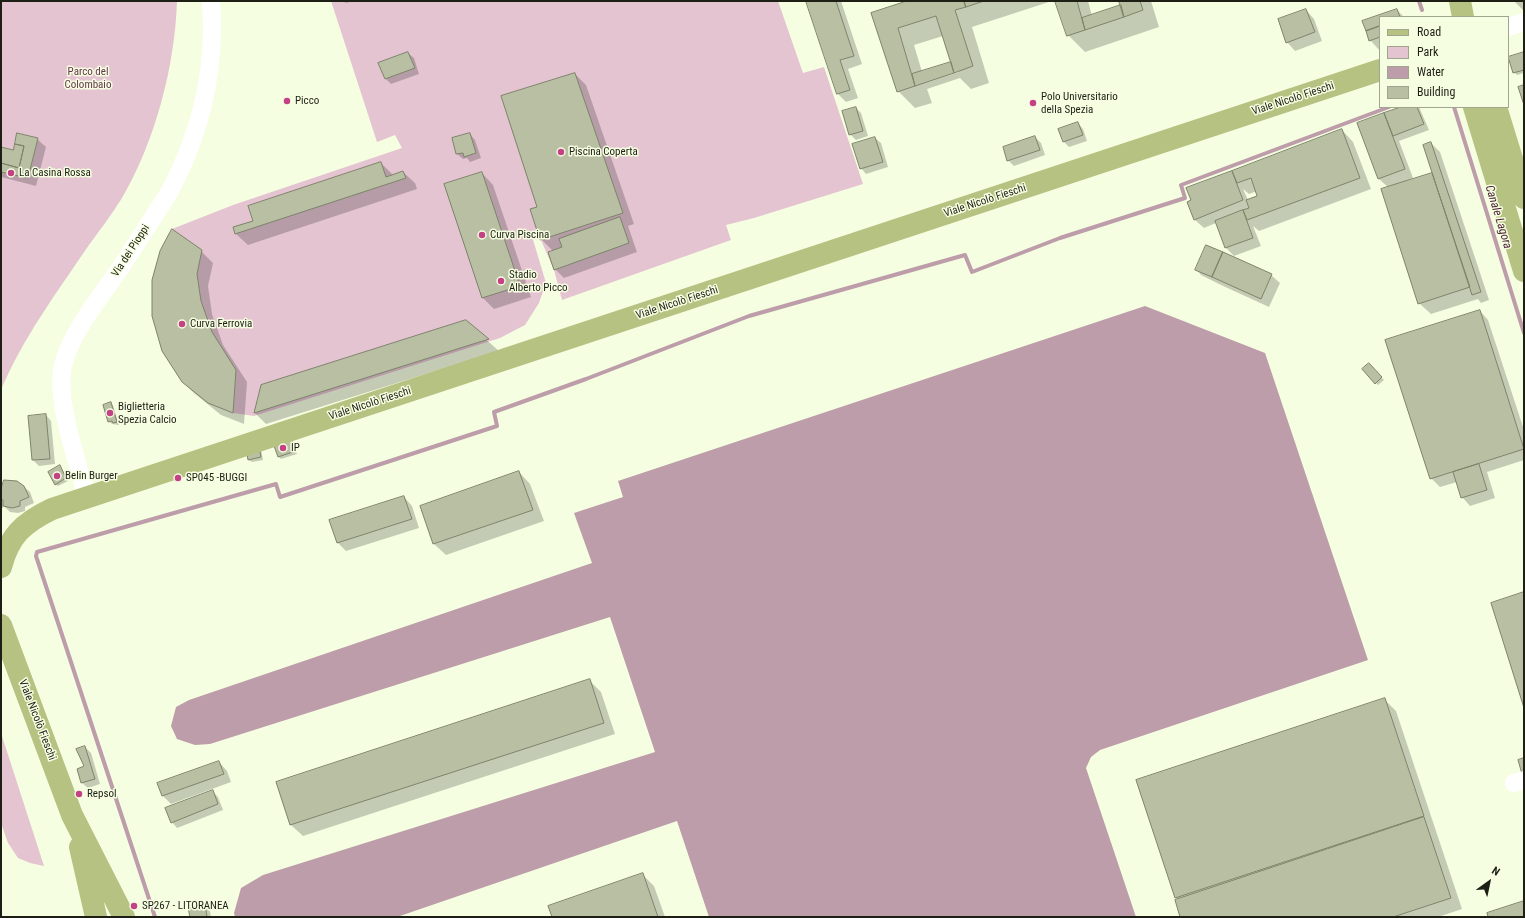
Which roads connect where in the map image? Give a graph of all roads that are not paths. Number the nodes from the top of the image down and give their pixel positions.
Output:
1 (212, 1) edge
2 (1460, 1) edge
3 (1463, 16) edge
4 (1524, 22) edge
5 (1509, 28) edge
6 (1379, 70) edge
7 (1474, 108) edge
8 (1496, 108) edge
9 (1524, 198) edge
10 (1524, 271) edge
11 (87, 498) junction
12 (5, 539) edge
13 (1, 567) edge
14 (1, 625) edge
15 (72, 815) junction
16 (96, 917) edge
17 (124, 917) edge

1 - 11 street, Via dei Pioppi
2 - 3 main road
4 - 5 street
6 - 11 main road, Viale Nicolò Fieschi
7 - 10 main road
8 - 9 main road
11 - 12 main road, Viale Nicolò Fieschi
12 - 13 main road, Viale Nicolò Fieschi
14 - 15 main road, Viale Nicolò Fieschi
15 - 16 main road, Viale Nicolò Fieschi
15 - 17 main road, Viale Nicolò Fieschi

